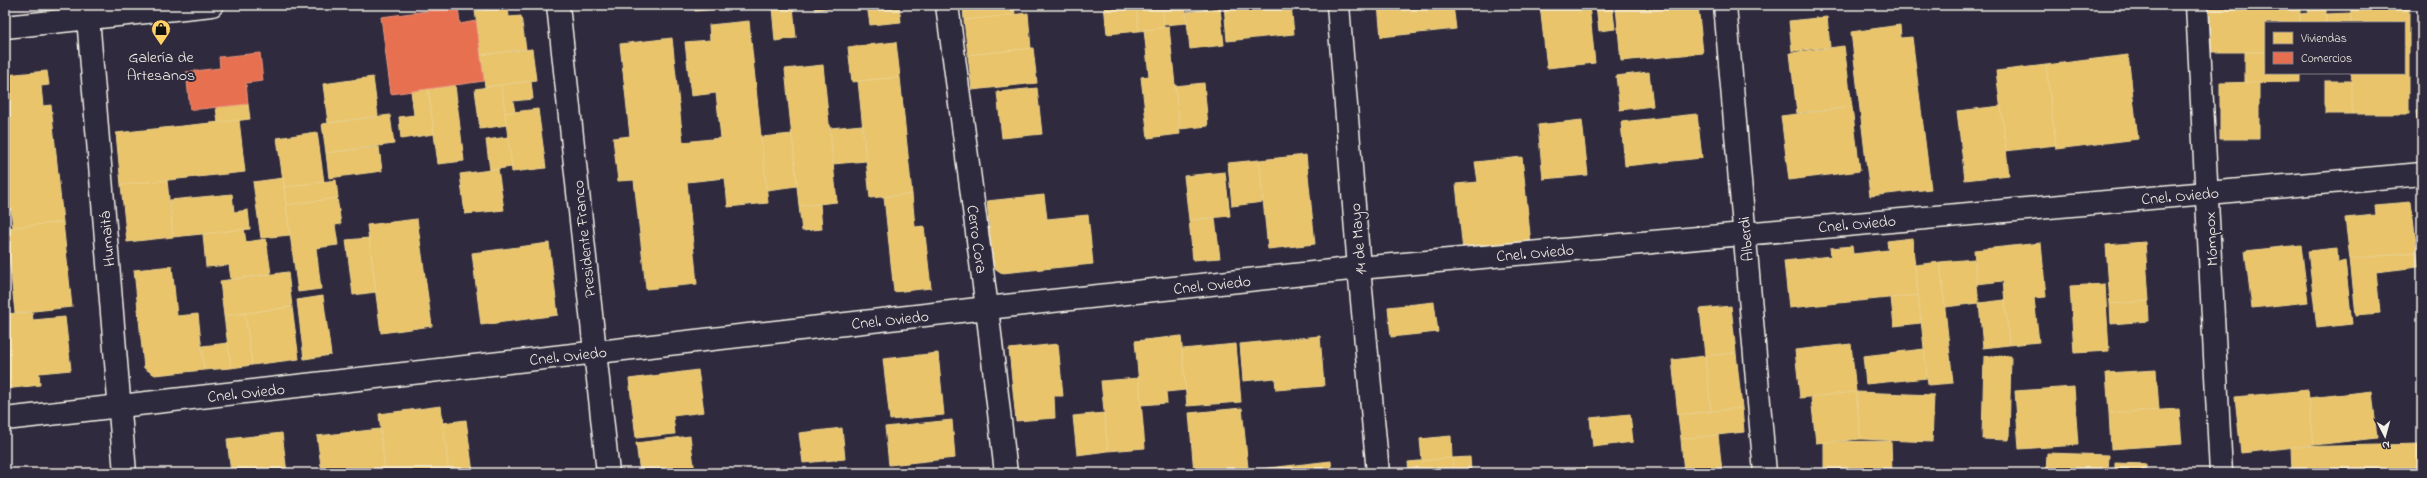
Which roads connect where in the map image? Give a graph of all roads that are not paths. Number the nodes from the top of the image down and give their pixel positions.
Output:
1 (212, 5) edge
2 (558, 5) edge
3 (947, 5) edge
4 (1338, 5) edge
5 (1725, 5) edge
6 (2197, 5) edge
7 (88, 12) edge
8 (5, 27) edge
9 (2422, 174) edge
10 (2208, 193) junction
11 (1745, 233) junction
12 (1359, 268) junction
13 (987, 308) junction
14 (595, 352) junction
15 (120, 406) junction
16 (5, 419) edge
17 (125, 473) edge
18 (608, 473) edge
19 (1006, 473) edge
20 (1378, 473) edge
21 (1765, 473) edge
22 (2221, 473) edge

1 - 7 street
2 - 14 street, Presidente Franco
3 - 13 street, Cerro Cora
4 - 12 street, 14 de Mayo
5 - 11 street, Alberdi
6 - 10 street, Mómpox
7 - 8 street
7 - 15 street, Humaitá
9 - 10 street, Cnel. Oviedo
10 - 11 street, Cnel. Oviedo
10 - 22 street, Mómpox
11 - 12 street, Cnel. Oviedo
11 - 21 street, Alberdi
12 - 13 street, Cnel. Oviedo
12 - 20 street, 14 de Mayo
13 - 14 street, Cnel. Oviedo
13 - 19 street, Cerro Cora
14 - 15 street, Cnel. Oviedo
14 - 18 street, Presidente Franco
15 - 16 street, Cnel. Oviedo
15 - 17 street, Humaitá

